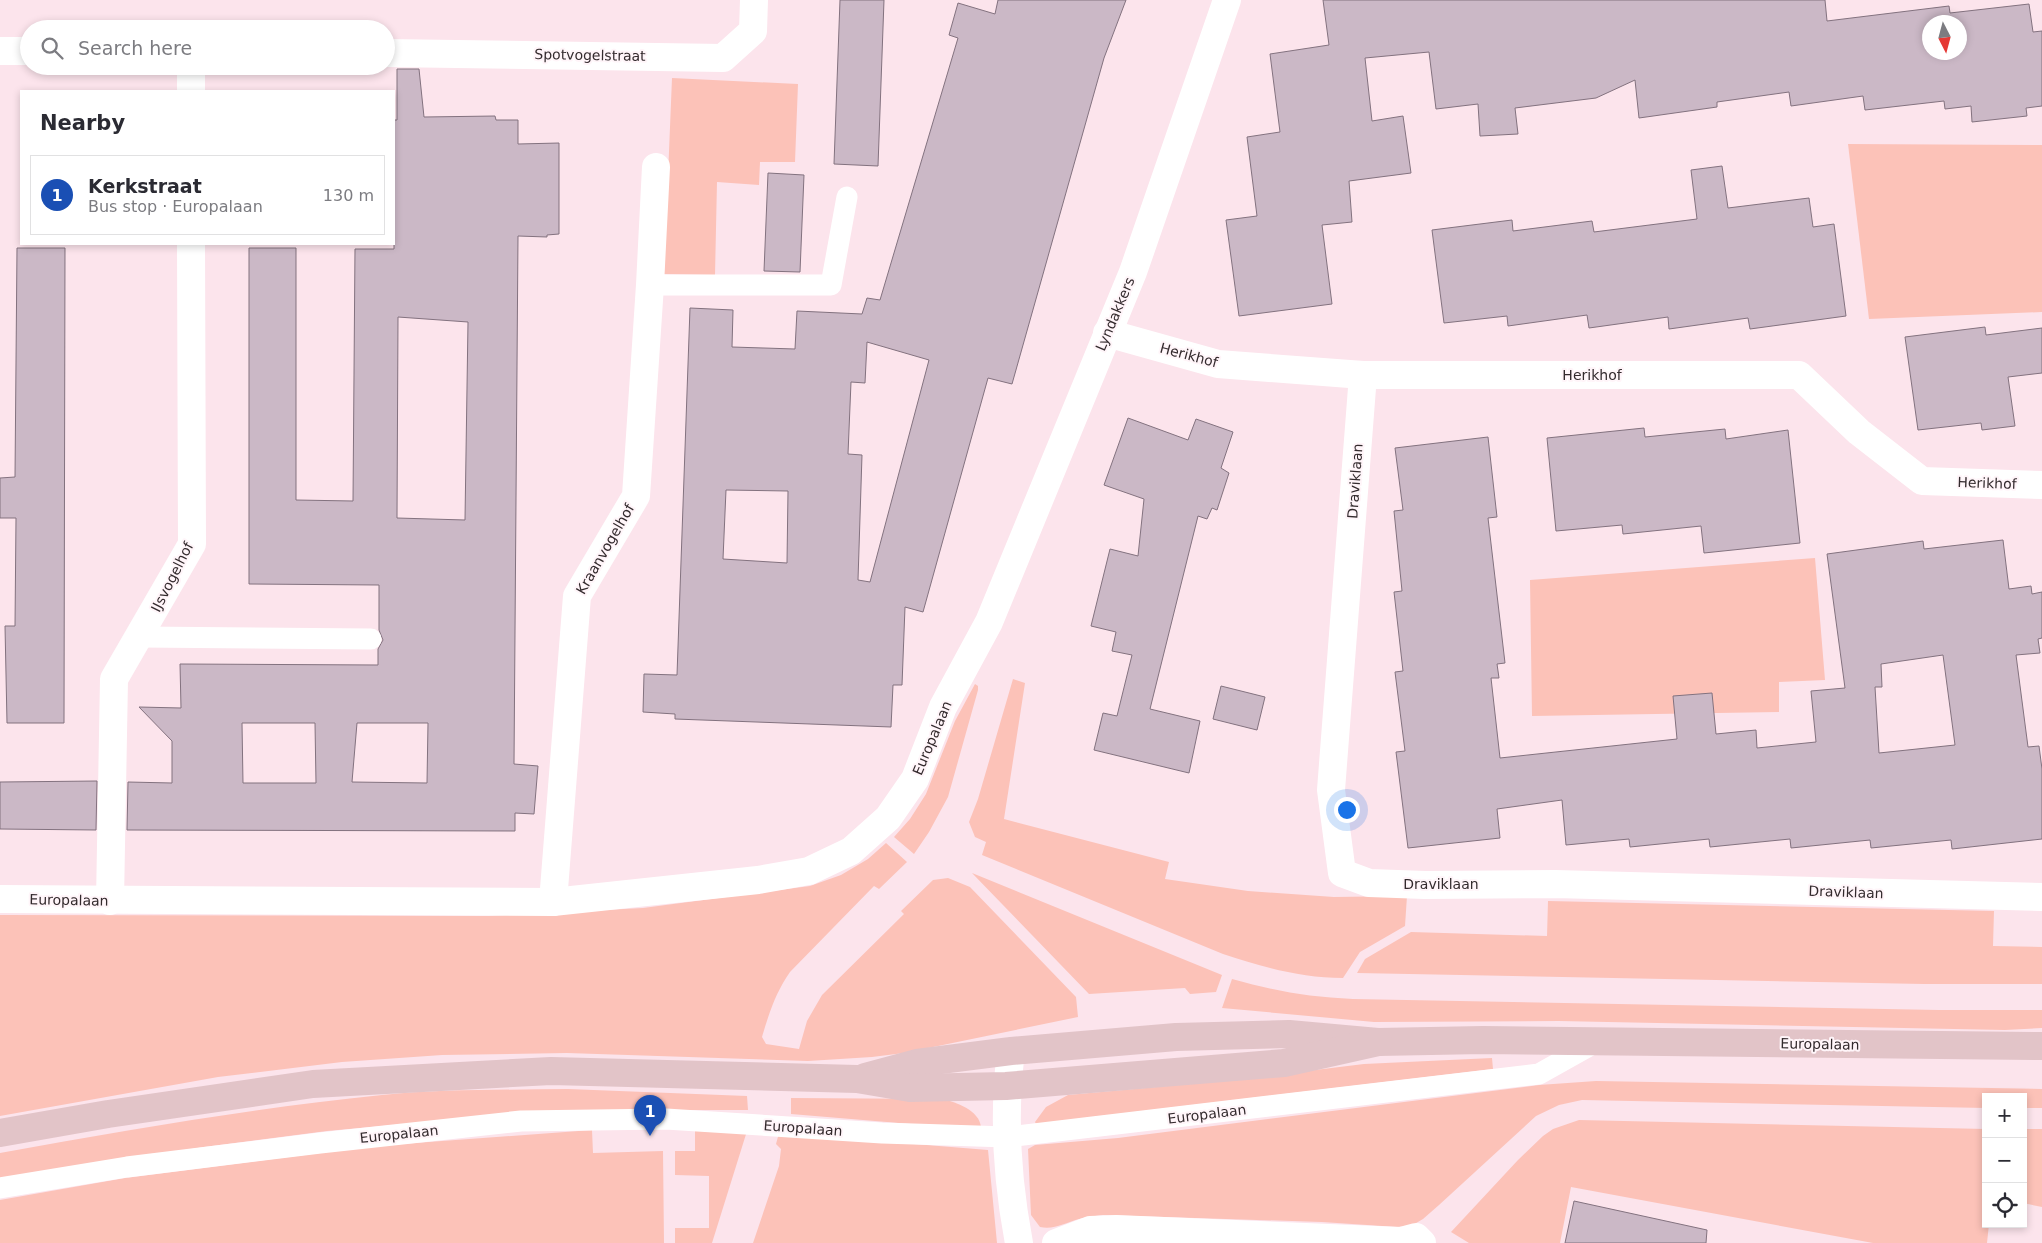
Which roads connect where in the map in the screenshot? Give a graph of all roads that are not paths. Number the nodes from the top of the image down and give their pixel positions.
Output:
1 (754, 0) edge
2 (1228, 0) edge
3 (0, 51) edge
4 (20, 51) edge
5 (395, 53) edge
6 (191, 75) edge
7 (191, 90) edge
8 (656, 167) dead end
9 (847, 197) dead end
10 (191, 245) edge
11 (650, 285) junction
12 (1107, 333) junction
13 (1363, 375) junction
14 (2042, 485) edge
15 (989, 622) joint
16 (140, 637) junction
17 (371, 639) dead end
18 (2042, 897) edge
19 (0, 899) edge
20 (110, 901) junction
21 (553, 902) junction
22 (1599, 1041) junction
23 (1378, 1042) junction
24 (2042, 1046) edge
25 (1011, 1051) junction
26 (857, 1079) junction
27 (1006, 1086) junction
28 (0, 1133) edge
29 (1008, 1137) junction
30 (0, 1188) edge
31 (1019, 1243) edge
32 (1056, 1243) edge
33 (1422, 1243) edge

1 - 5 street, Spotvogelstraat
2 - 12 street, Lyndakkers
3 - 4 street
6 - 7 street
8 - 11 street, Kraanvogelhof
9 - 11 lane
10 - 16 street, IJsvogelhof
11 - 21 street, Kraanvogelhof
12 - 13 street, Herikhof
12 - 15 street, Lyndakkers
13 - 14 street, Herikhof
13 - 18 street, Draviklaan
15 - 21 street, Europalaan
16 - 17 lane
16 - 20 street, IJsvogelhof
19 - 20 street, Europalaan
20 - 21 street, Europalaan
22 - 23 main road, Europalaan
22 - 24 main road, Europalaan
22 - 29 lane, Europalaan
23 - 25 main road, Europalaan
23 - 27 main road, Europalaan
25 - 26 main road, Europalaan
25 - 27 street
26 - 27 main road, Europalaan
26 - 28 main road, Europalaan
27 - 29 street
29 - 30 lane, Europalaan
29 - 31 street
32 - 33 street

